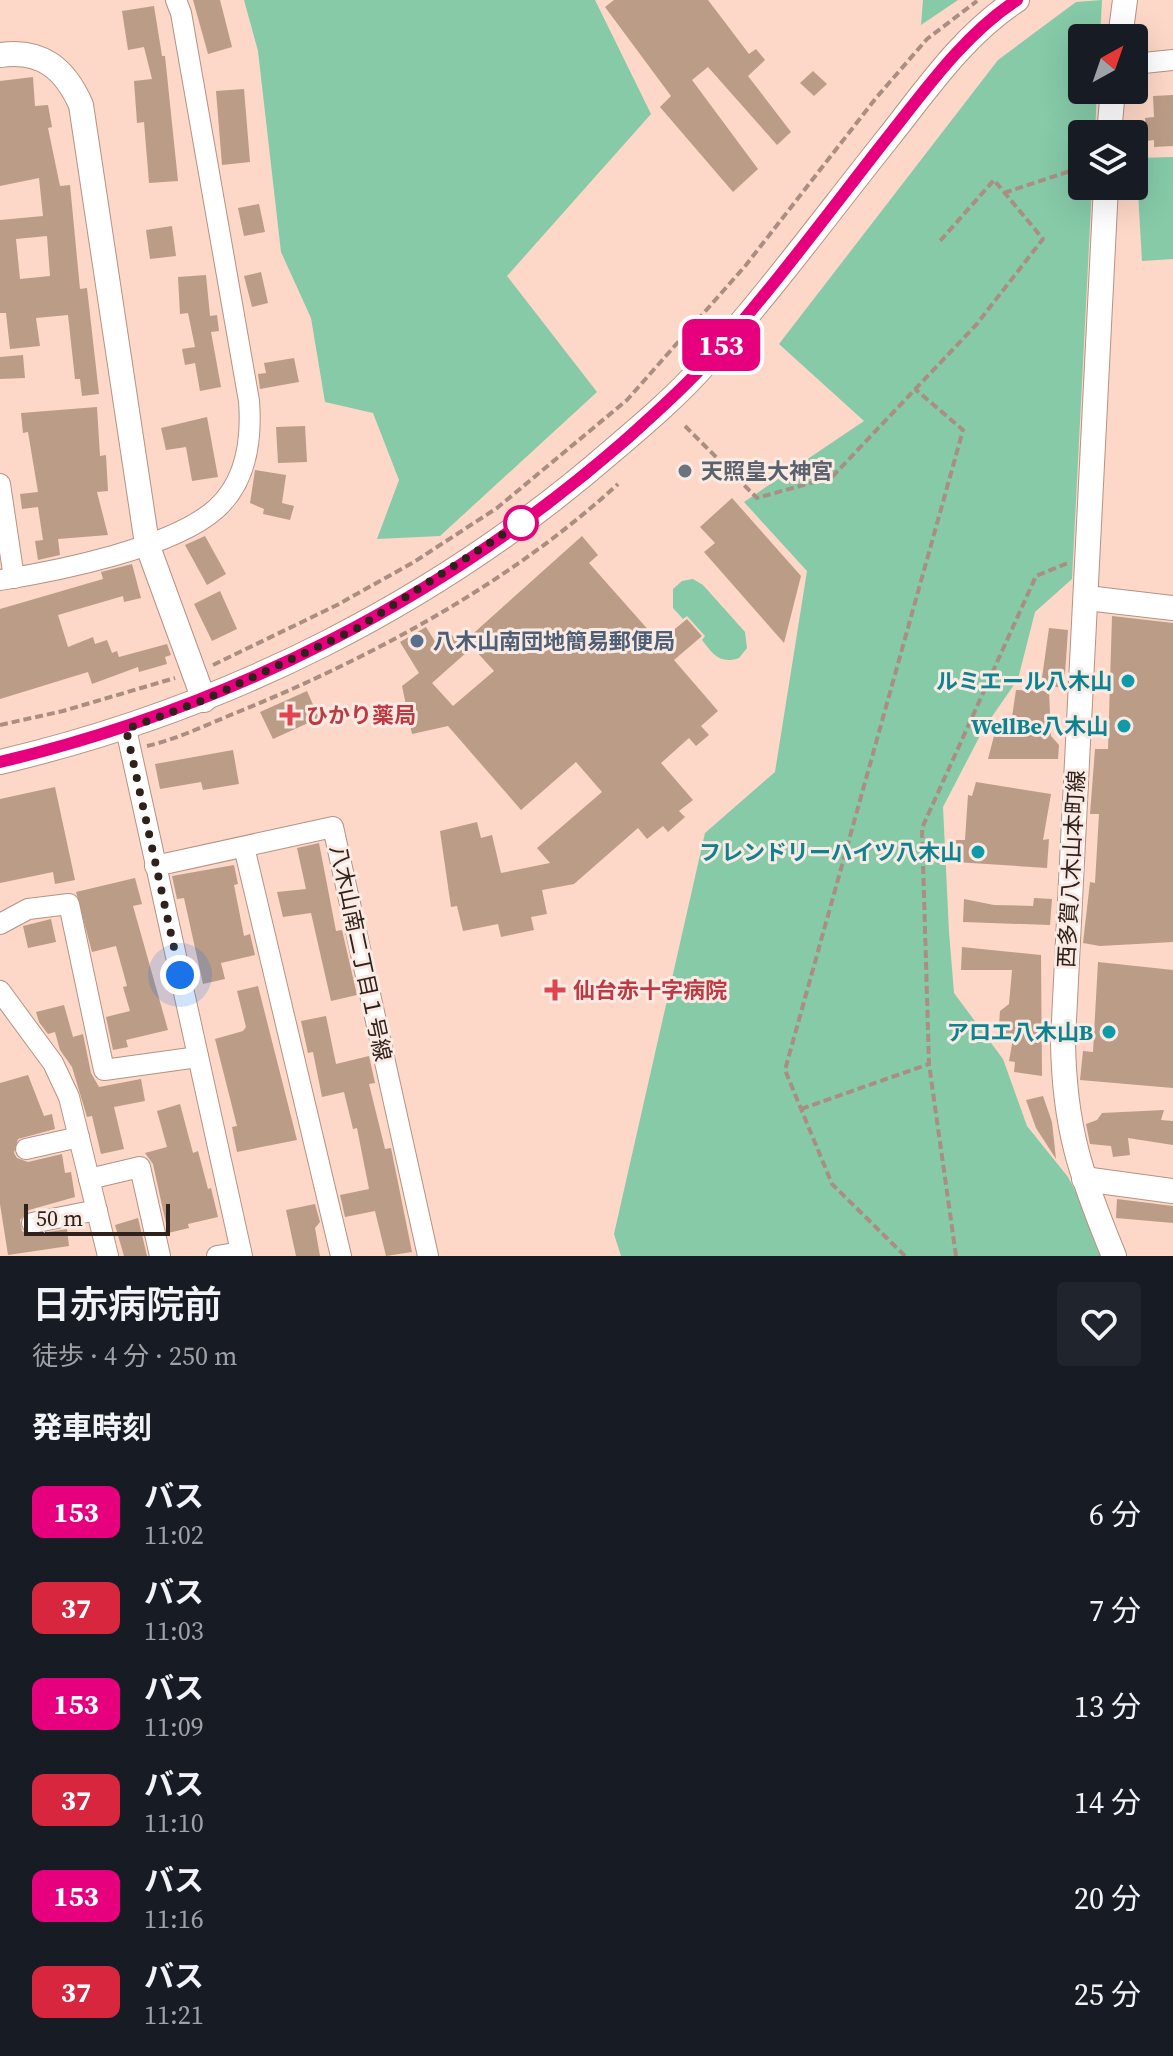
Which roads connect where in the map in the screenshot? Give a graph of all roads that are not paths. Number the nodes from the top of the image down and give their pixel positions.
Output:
1 (176, 0) edge
2 (1017, 0) edge
3 (1125, 0) edge
4 (1122, 24) edge
5 (0, 55) edge
6 (1173, 60) edge
7 (1148, 63) edge
8 (1105, 200) edge
9 (0, 484) edge
10 (147, 544) junction
11 (7, 579) edge
12 (1087, 598) junction
13 (1173, 608) edge
14 (204, 700) junction
15 (126, 729) junction
16 (0, 762) edge
17 (244, 847) junction
18 (155, 866) junction
19 (0, 924) edge
20 (0, 991) edge
21 (198, 1057) junction
22 (79, 1137) junction
23 (26, 1149) dead end
24 (89, 1179) junction
25 (1084, 1179) junction
26 (1173, 1191) edge
27 (97, 1210) junction
28 (32, 1223) dead end
29 (242, 1254) edge
30 (108, 1256) edge
31 (160, 1256) edge
32 (217, 1256) edge
33 (341, 1256) edge
34 (428, 1256) edge
35 (1114, 1256) edge

1 - 10 street
2 - 14 street
3 - 4 street
5 - 10 street
6 - 7 street
8 - 12 street, 西多賀八木山本町線
9 - 11 street
10 - 11 street
10 - 14 street
12 - 13 street
12 - 25 street, 西多賀八木山本町線
14 - 15 street
15 - 16 street
15 - 18 street
17 - 18 street, 八木山南二丁目１号線
17 - 33 street
17 - 34 street, 八木山南二丁目１号線
18 - 21 street
19 - 21 street
20 - 22 street
21 - 29 street
22 - 23 street
22 - 24 street
24 - 27 street
24 - 31 street
25 - 26 street
25 - 35 street, 西多賀八木山本町線
27 - 28 street
27 - 30 street
29 - 32 street

